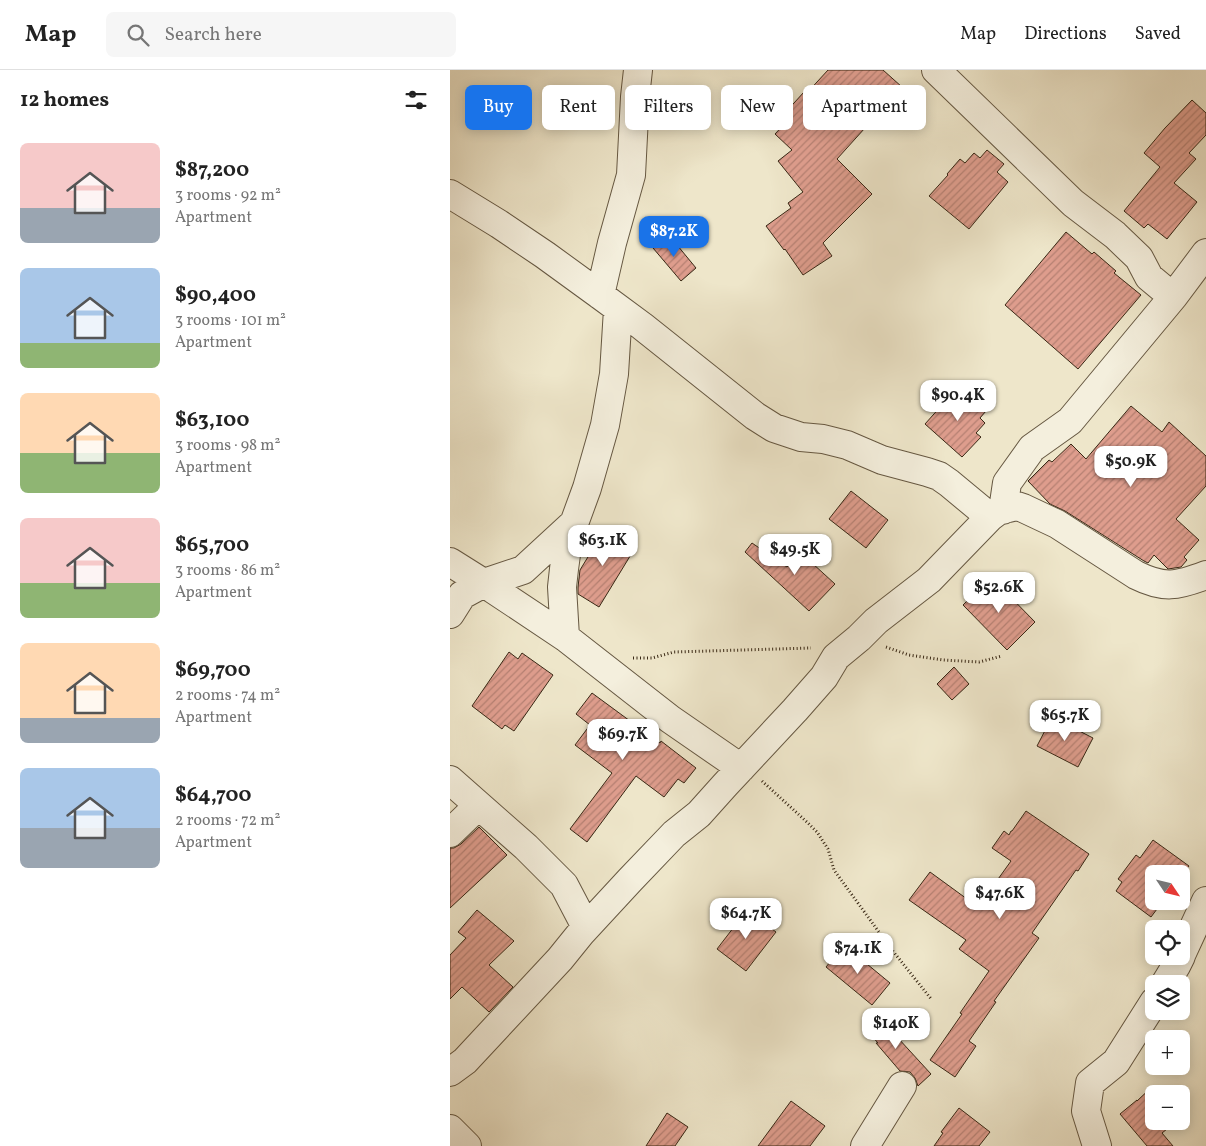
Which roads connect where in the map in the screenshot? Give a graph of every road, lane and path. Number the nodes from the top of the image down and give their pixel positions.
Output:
1 (638, 70) edge
2 (936, 70) edge
3 (450, 194) edge
4 (1206, 253) edge
5 (1174, 298) junction
6 (609, 302) junction
7 (996, 513) junction
8 (574, 524) junction
9 (450, 562) edge
10 (1206, 575) edge
11 (484, 583) junction
12 (450, 614) edge
13 (564, 637) junction
14 (859, 638) junction
15 (814, 648) dead end
16 (1002, 656) dead end
17 (590, 657) junction
18 (741, 768) junction
19 (450, 780) edge
20 (478, 806) junction
21 (450, 833) edge
22 (1206, 901) edge
23 (586, 927) junction
24 (1190, 936) edge
25 (932, 1000) dead end
26 (1145, 1016) edge
27 (450, 1072) edge
28 (902, 1086) dead end
29 (450, 1129) edge
30 (467, 1146) edge
31 (865, 1146) edge
32 (1097, 1146) edge

1 - 6 street
2 - 5 street
3 - 6 street
4 - 5 street
5 - 7 street
6 - 7 street
6 - 8 street
7 - 10 street
7 - 14 street
8 - 11 street
8 - 13 street
9 - 11 street
11 - 12 street
11 - 13 street
13 - 17 street
14 - 16 path
14 - 18 street
15 - 17 path
17 - 18 street
18 - 23 street
18 - 25 path
19 - 20 street
20 - 21 street
20 - 23 street
22 - 24 street
23 - 27 street
26 - 32 street
28 - 31 street
29 - 30 street

